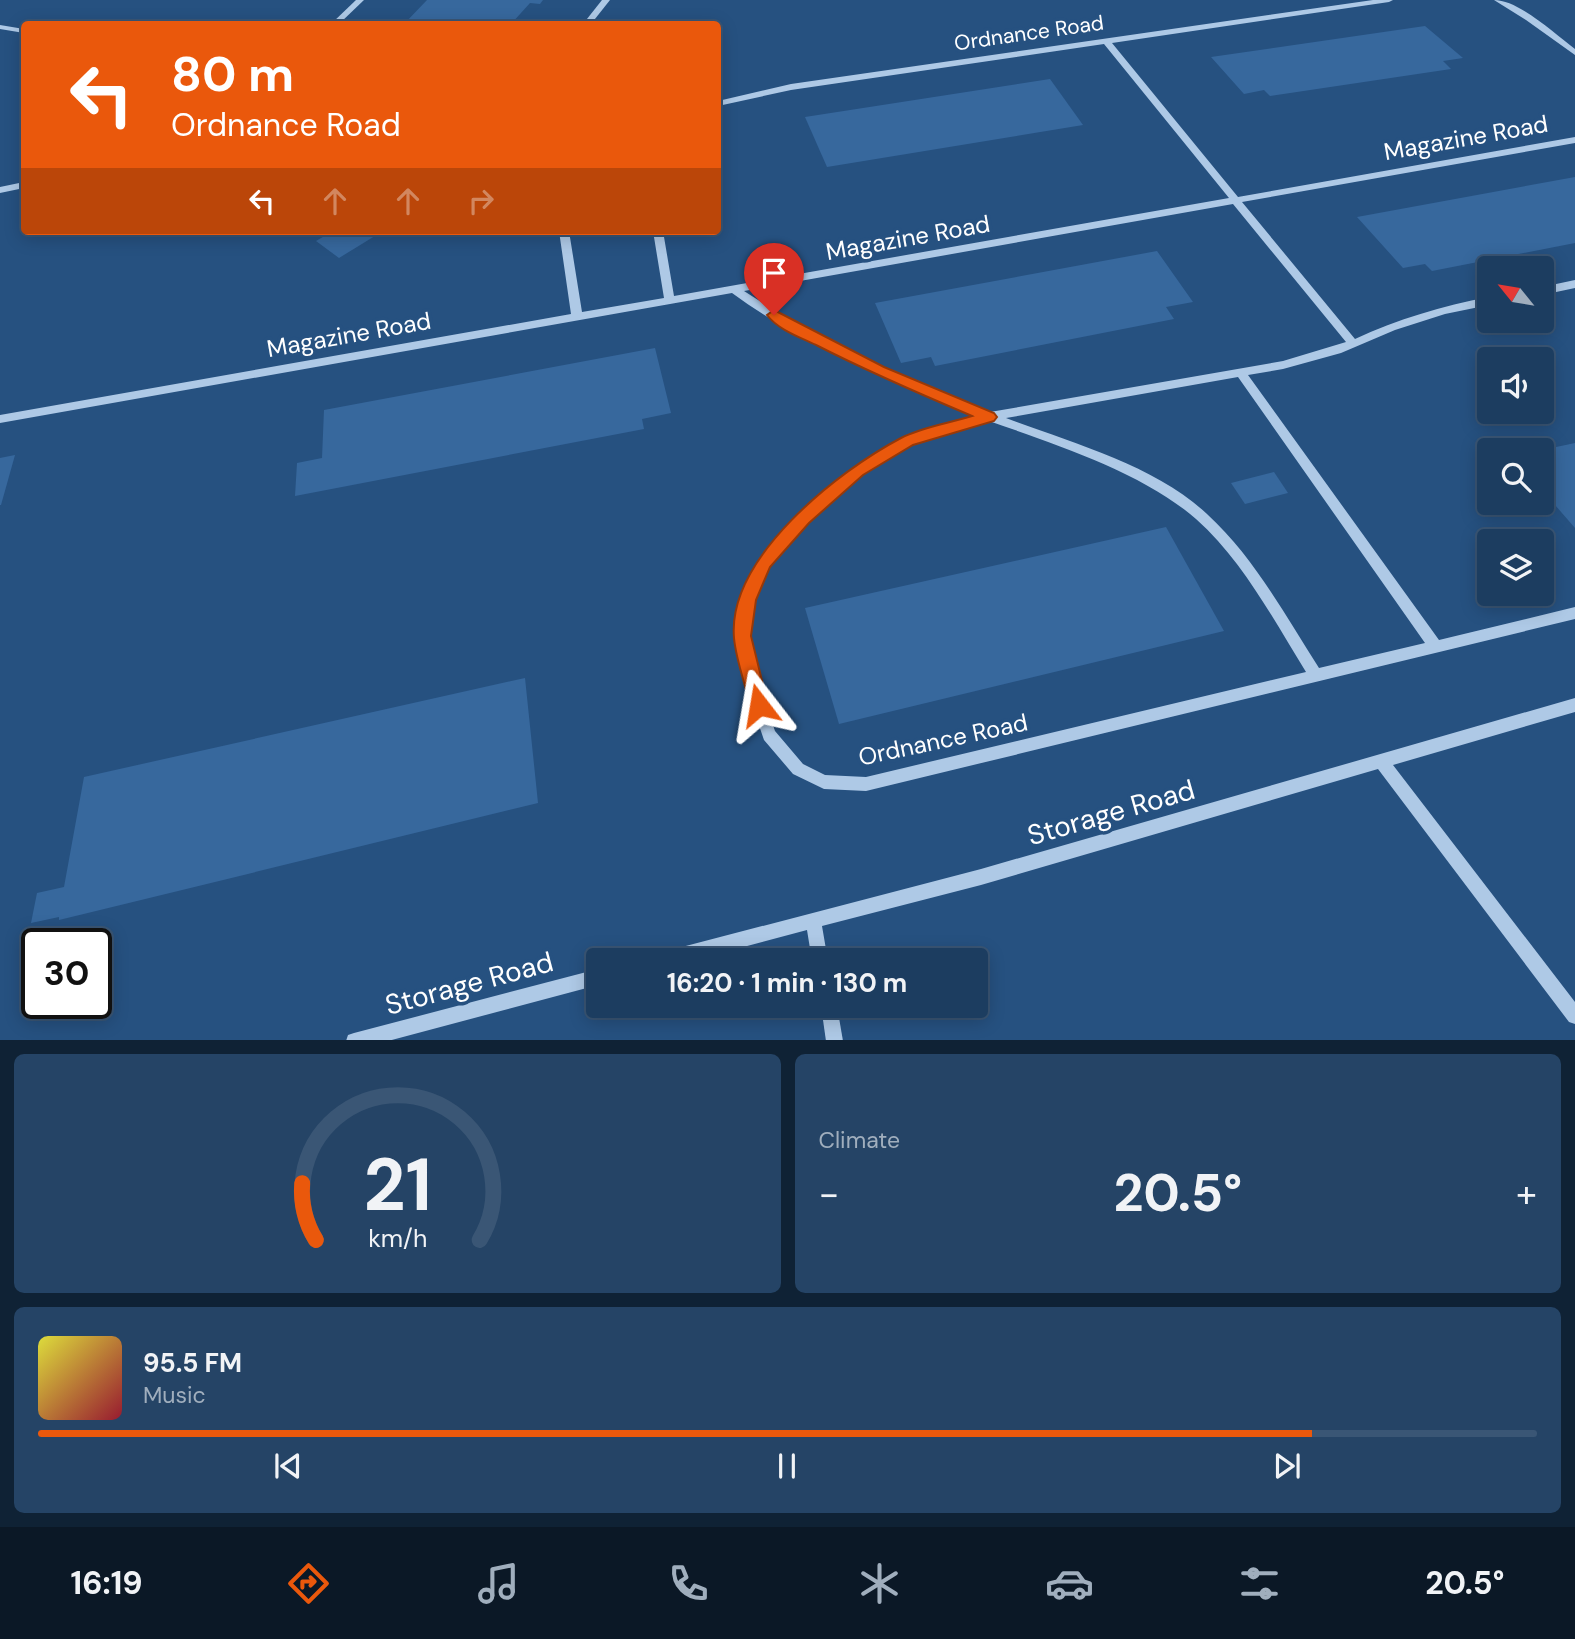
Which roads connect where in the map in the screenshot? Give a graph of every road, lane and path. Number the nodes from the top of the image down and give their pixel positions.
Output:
1 (360, 0) edge
2 (606, 0) edge
3 (1389, 0) edge
4 (1498, 0) edge
5 (338, 21) edge
6 (589, 21) edge
7 (0, 27) edge
8 (21, 30) edge
9 (1106, 41) junction
10 (1575, 53) edge
11 (721, 102) edge
12 (1575, 140) edge
13 (21, 186) edge
14 (0, 190) edge
15 (1234, 200) junction
16 (565, 235) edge
17 (659, 235) edge
18 (1575, 284) edge
19 (1554, 288) edge
20 (736, 290) junction
21 (670, 301) junction
22 (1477, 303) edge
23 (577, 316) junction
24 (1353, 344) junction
25 (1240, 372) junction
26 (989, 417) junction
27 (0, 419) edge
28 (1575, 613) edge
29 (1436, 647) junction
30 (1316, 676) junction
31 (1575, 705) edge
32 (1381, 761) junction
33 (813, 921) junction
34 (709, 948) edge
35 (818, 948) edge
36 (586, 980) edge
37 (1575, 1016) edge
38 (831, 1018) edge
39 (358, 1040) edge
40 (835, 1040) edge

1 - 5 street
2 - 6 street
3 - 9 street, Ordnance Road
4 - 10 street
7 - 8 street
9 - 11 street, Ordnance Road
9 - 15 street
12 - 15 street, Magazine Road
13 - 14 street
15 - 20 street, Magazine Road
15 - 24 street
16 - 23 street
17 - 21 street
18 - 19 street
20 - 21 street, Magazine Road
20 - 26 street
21 - 23 street, Magazine Road
22 - 24 street, Ordnance Road
23 - 27 street, Magazine Road
24 - 25 street, Ordnance Road
25 - 26 street, Ordnance Road
25 - 29 street
26 - 30 street
26 - 30 street, Ordnance Road
28 - 29 street, Ordnance Road
29 - 30 street, Ordnance Road
31 - 32 street, Storage Road
32 - 33 street, Storage Road
32 - 37 street
33 - 34 street, Storage Road
33 - 35 street
36 - 39 street, Storage Road
38 - 40 street

